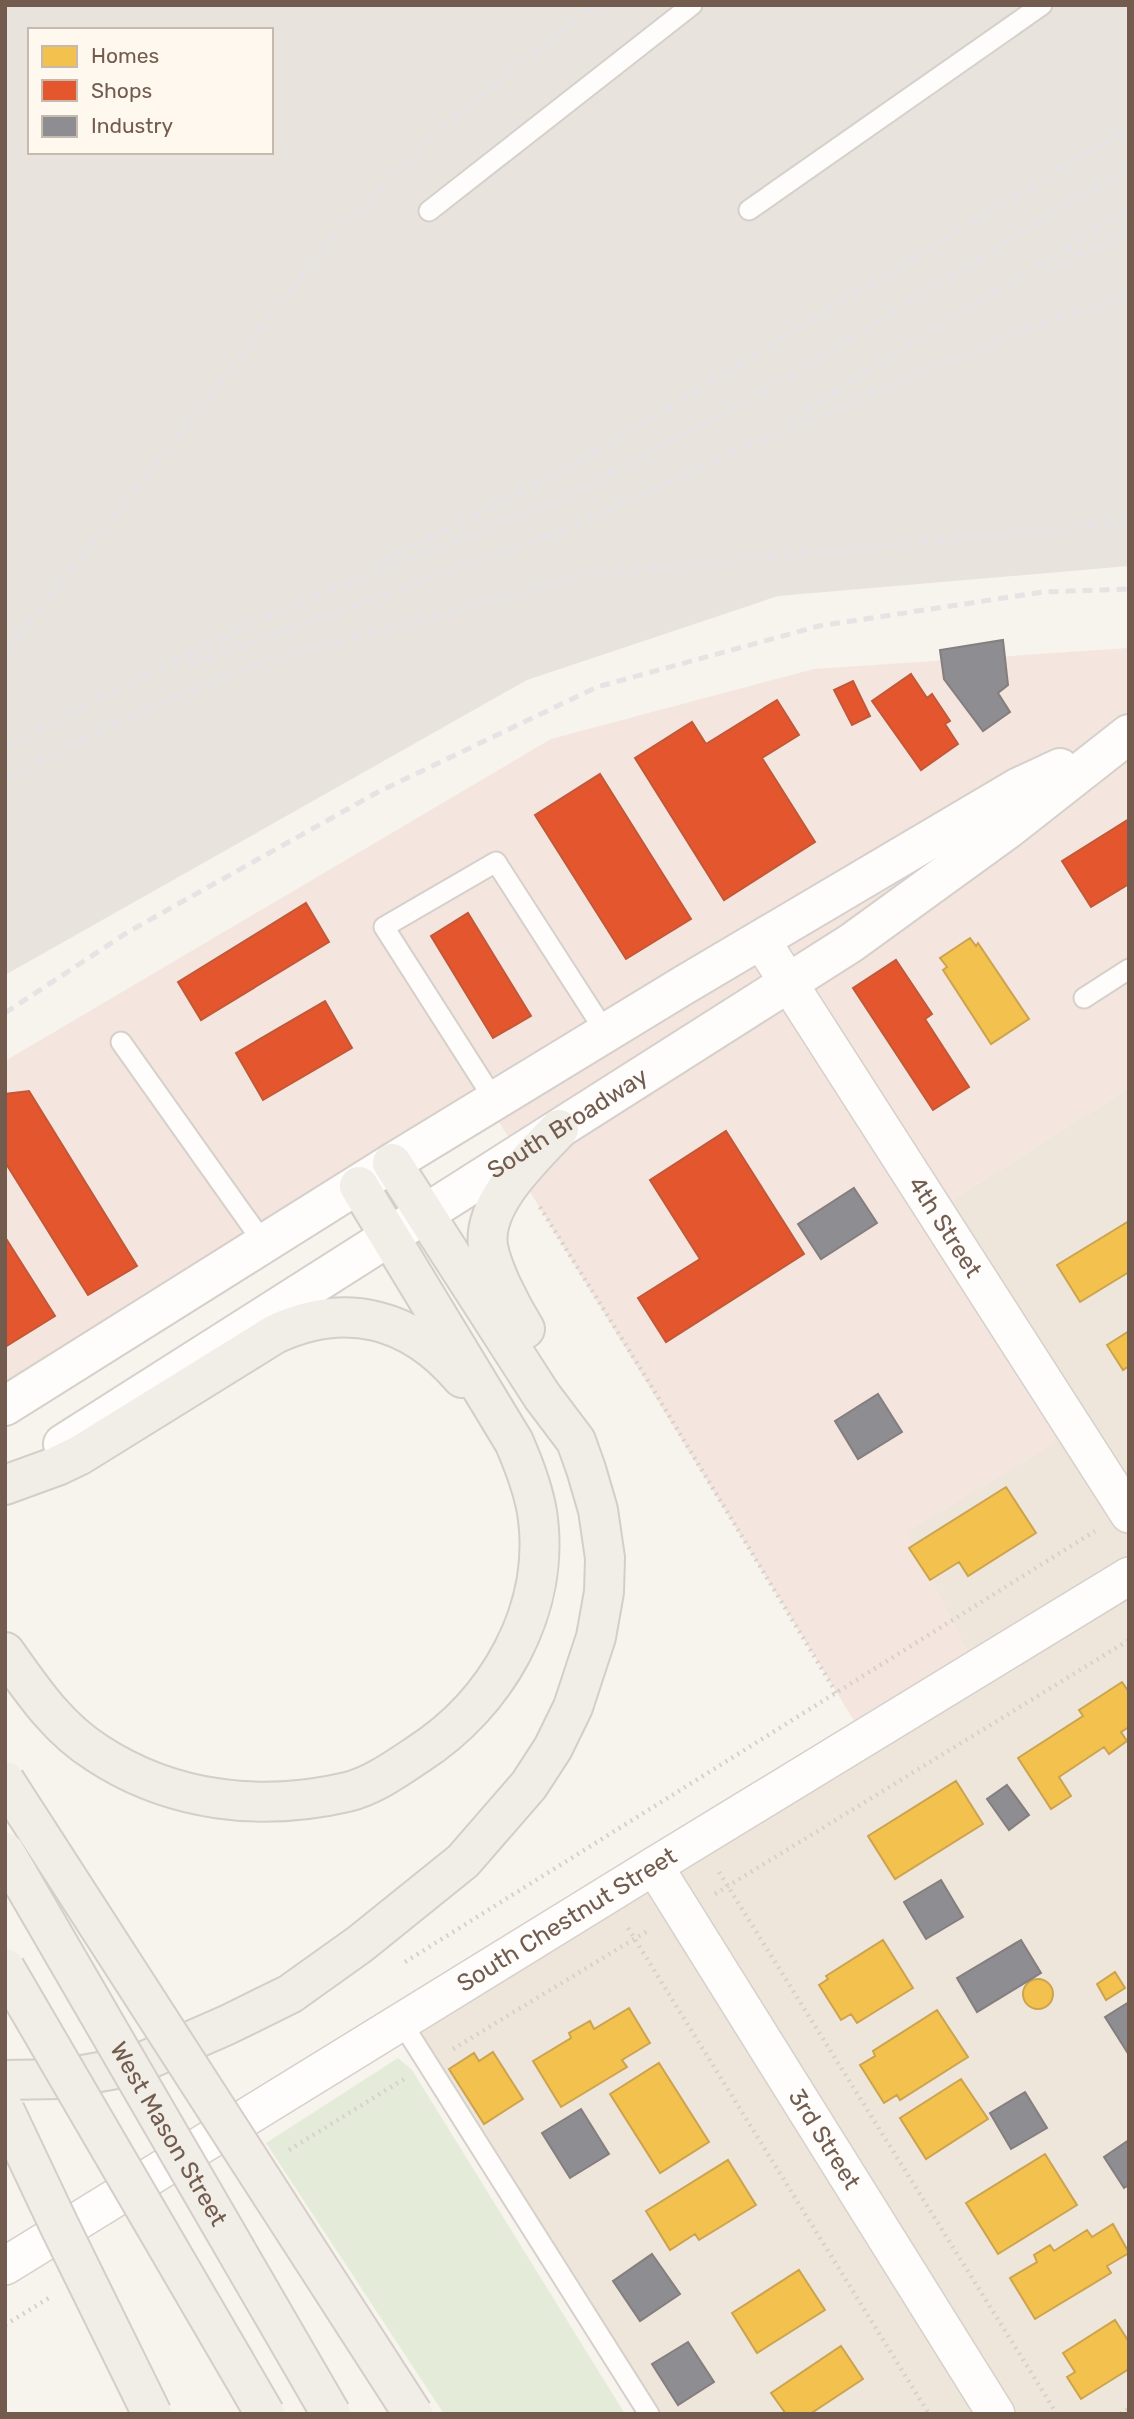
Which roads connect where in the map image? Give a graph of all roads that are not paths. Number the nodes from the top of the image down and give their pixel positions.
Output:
1 (692, 5) edge
2 (1042, 5) edge
3 (750, 210) dead end
4 (429, 211) dead end
5 (1122, 738) edge
6 (761, 940) junction
7 (1129, 969) edge
8 (789, 984) junction
9 (1084, 998) dead end
10 (606, 1033) junction
11 (121, 1042) dead end
12 (495, 1101) junction
13 (559, 1129) junction
14 (392, 1163) junction
15 (359, 1186) junction
16 (425, 1214) junction
17 (389, 1236) junction
18 (265, 1245) junction
19 (5, 1406) edge
20 (576, 1441) junction
21 (514, 1442) junction
22 (5, 1483) edge
23 (1128, 1512) edge
24 (1129, 1576) edge
25 (5, 1652) edge
26 (5, 1781) edge
27 (5, 1852) edge
28 (654, 1866) junction
29 (5, 1968) edge
30 (402, 2023) junction
31 (5, 2080) edge
32 (5, 2111) edge
33 (5, 2266) edge
34 (152, 2414) edge
35 (265, 2414) edge
36 (331, 2414) edge
37 (413, 2414) edge
38 (649, 2414) edge
39 (996, 2414) edge

1 - 4 lane
2 - 3 lane
5 - 6 street, South Broadway
5 - 8 street, South Broadway
6 - 8 street, 4th Street
6 - 10 street, South Broadway
7 - 9 lane
8 - 13 street, South Broadway
8 - 23 street, 4th Street
10 - 12 street, South Broadway
10 - 12 lane
11 - 18 lane
12 - 14 street, South Broadway
13 - 16 street, South Broadway
13 - 20 main road
14 - 15 street, South Broadway
14 - 16 main road
15 - 17 main road
15 - 18 street, South Broadway
16 - 17 street, South Broadway
16 - 20 main road
17 - 21 main road
17 - 22 street, South Broadway
18 - 19 street, South Broadway
20 - 31 main road
21 - 22 main road
21 - 25 main road
24 - 28 street, South Chestnut Street
26 - 37 main road, bridge
27 - 36 main road, West Mason Street, bridge
28 - 30 street, South Chestnut Street
28 - 39 street, 3rd Street
29 - 35 main road, bridge
30 - 33 street, South Chestnut Street
30 - 38 lane
32 - 34 main road, bridge

